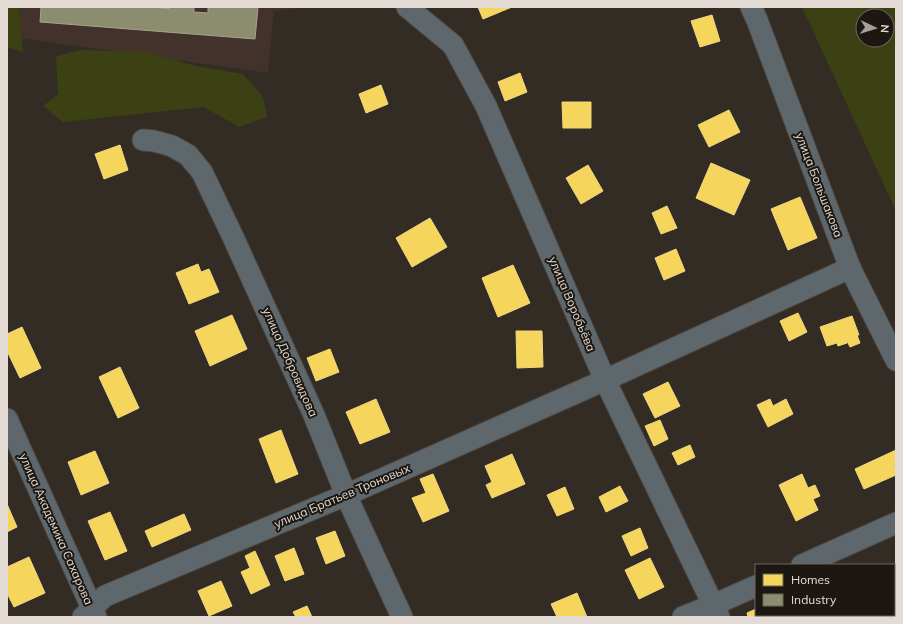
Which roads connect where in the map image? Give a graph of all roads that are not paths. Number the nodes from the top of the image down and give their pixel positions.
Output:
1 (407, 7) edge
2 (751, 7) edge
3 (143, 140) dead end
4 (850, 268) junction
5 (896, 360) edge
6 (605, 380) junction
7 (7, 419) edge
8 (346, 494) junction
9 (896, 523) edge
10 (804, 564) edge
11 (755, 587) edge
12 (716, 611) edge
13 (90, 614) edge
14 (402, 617) edge
15 (682, 617) edge

1 - 6 street, улица Воробьёва
2 - 4 street, улица Большакова
3 - 8 street, улица Добровидова
4 - 5 street, улица Большакова
4 - 6 street, улица Братьев Троновых
6 - 8 street, улица Братьев Троновых
6 - 12 street, улица Воробьёва
7 - 13 street, улица Академика Сахарова
8 - 13 street, улица Братьев Троновых
8 - 14 street, улица Добровидова
9 - 10 street
11 - 12 street
12 - 15 street

